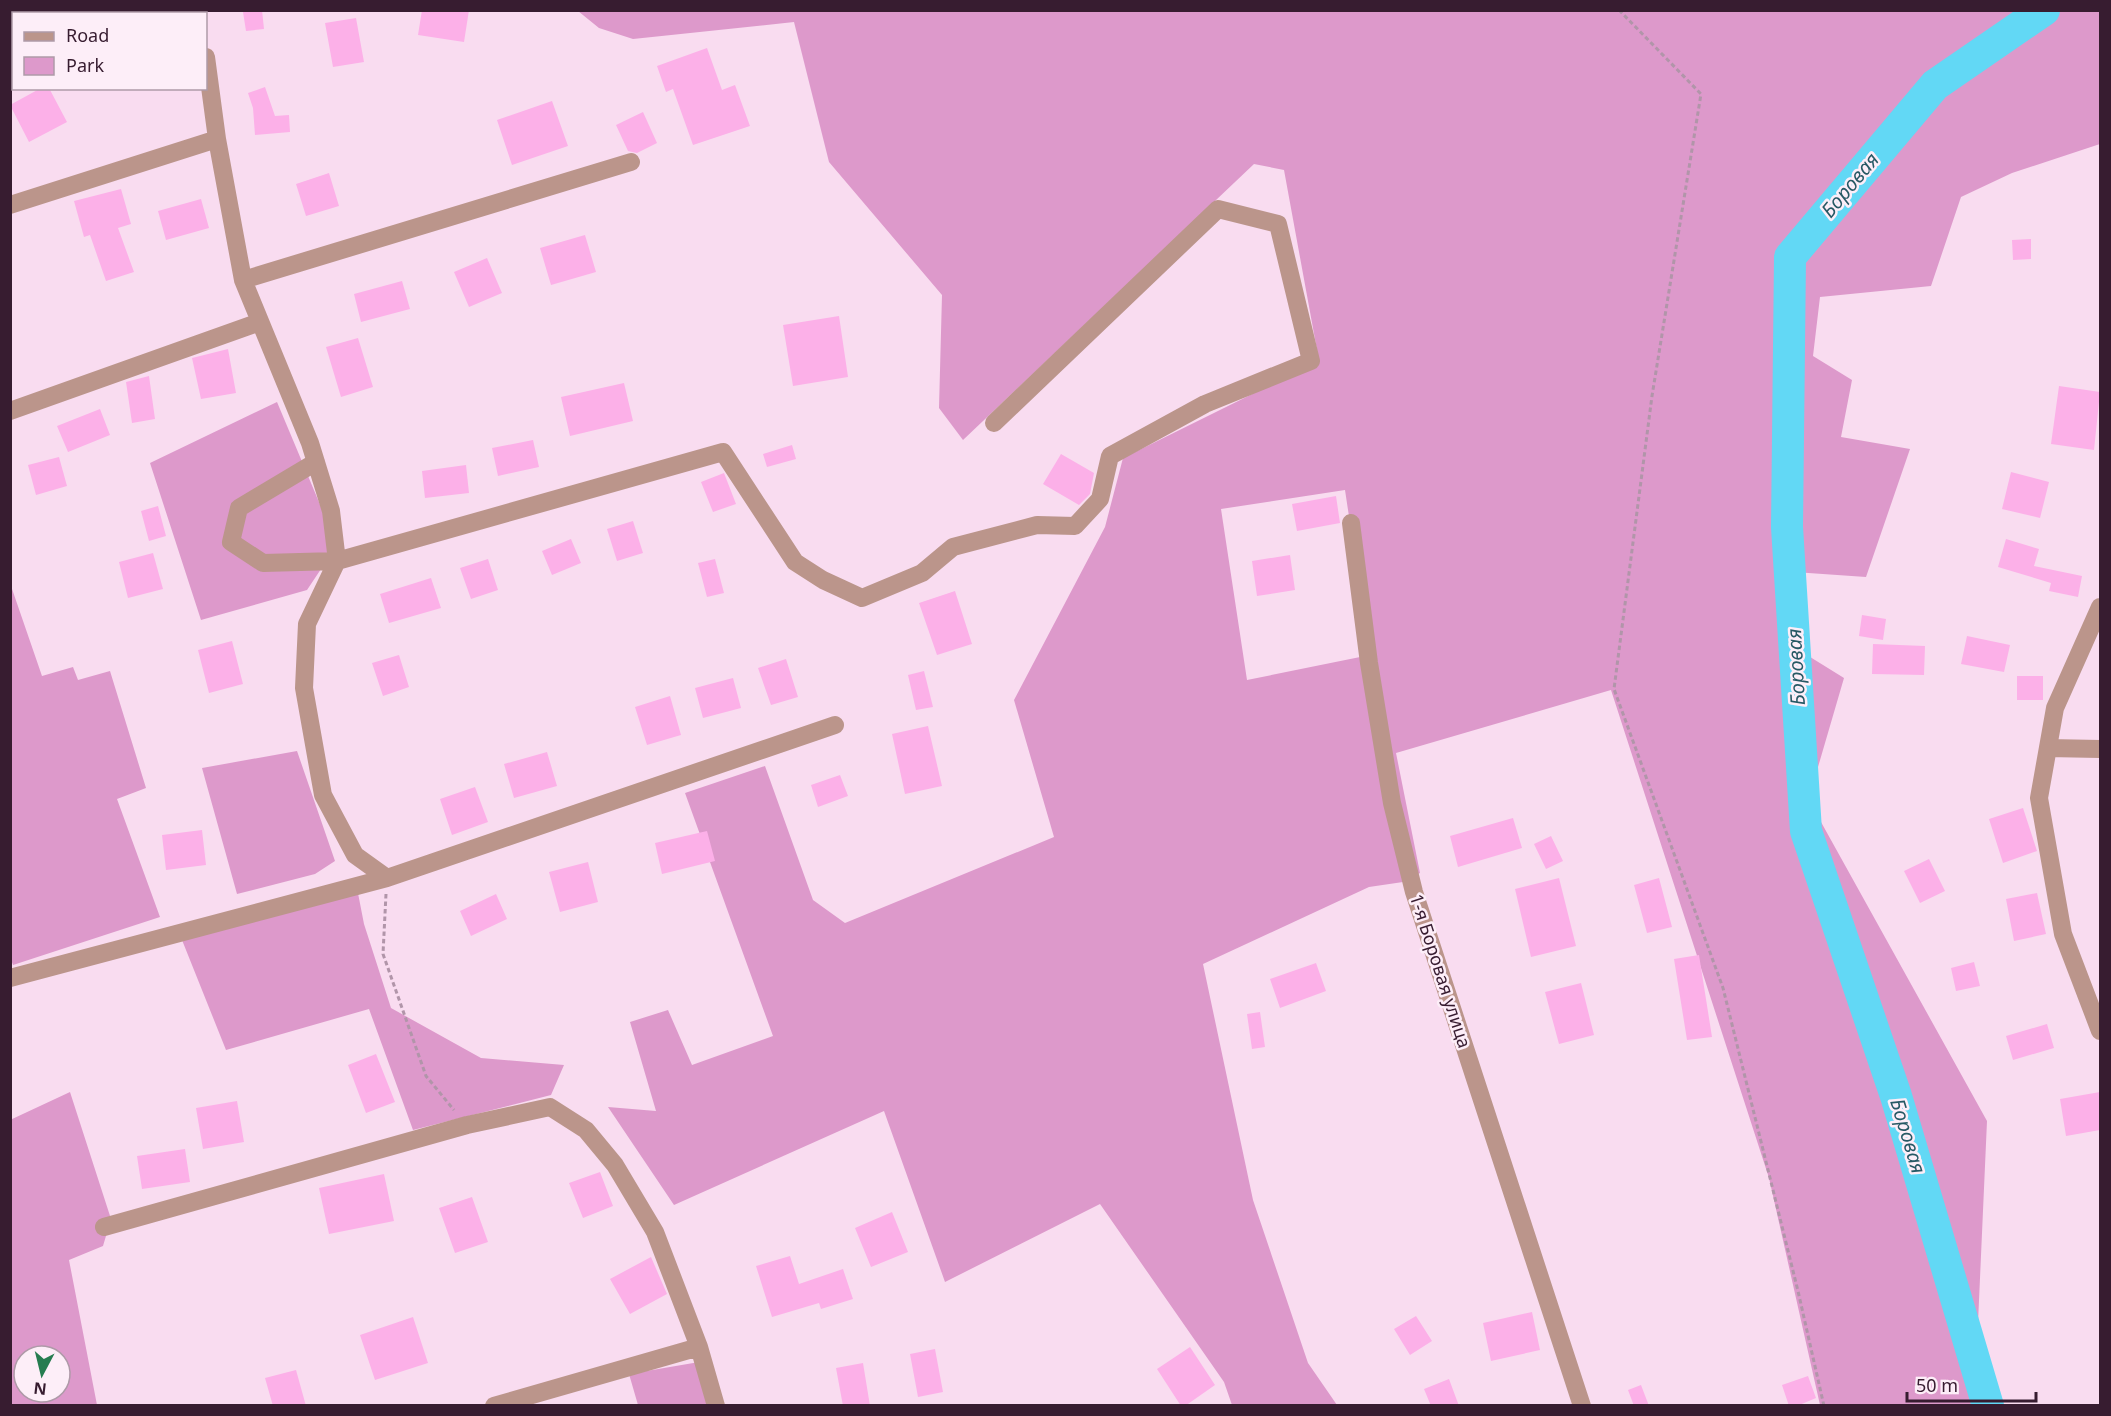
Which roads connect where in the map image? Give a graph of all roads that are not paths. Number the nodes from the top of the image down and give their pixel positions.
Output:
1 (207, 64) edge
2 (217, 139) junction
3 (631, 162) dead end
4 (10, 205) edge
5 (243, 280) junction
6 (260, 322) junction
7 (10, 411) edge
8 (994, 423) dead end
9 (316, 462) junction
10 (1351, 523) dead end
11 (337, 561) junction
12 (2100, 607) edge
13 (835, 725) dead end
14 (2048, 748) junction
15 (2100, 749) edge
16 (387, 878) junction
17 (10, 978) edge
18 (2100, 1031) edge
19 (104, 1227) dead end
20 (699, 1347) junction
21 (494, 1406) edge
22 (716, 1406) edge
23 (1582, 1406) edge

1 - 2 street
2 - 4 street
2 - 5 street
3 - 5 street
5 - 6 street
6 - 7 street
6 - 9 street
8 - 11 street
9 - 11 street
9 - 11 street
10 - 23 street, 1-я Боровая улица
11 - 16 street
12 - 14 street
13 - 16 street
14 - 15 street
14 - 18 street
16 - 17 street
19 - 20 street
20 - 21 street
20 - 22 street

